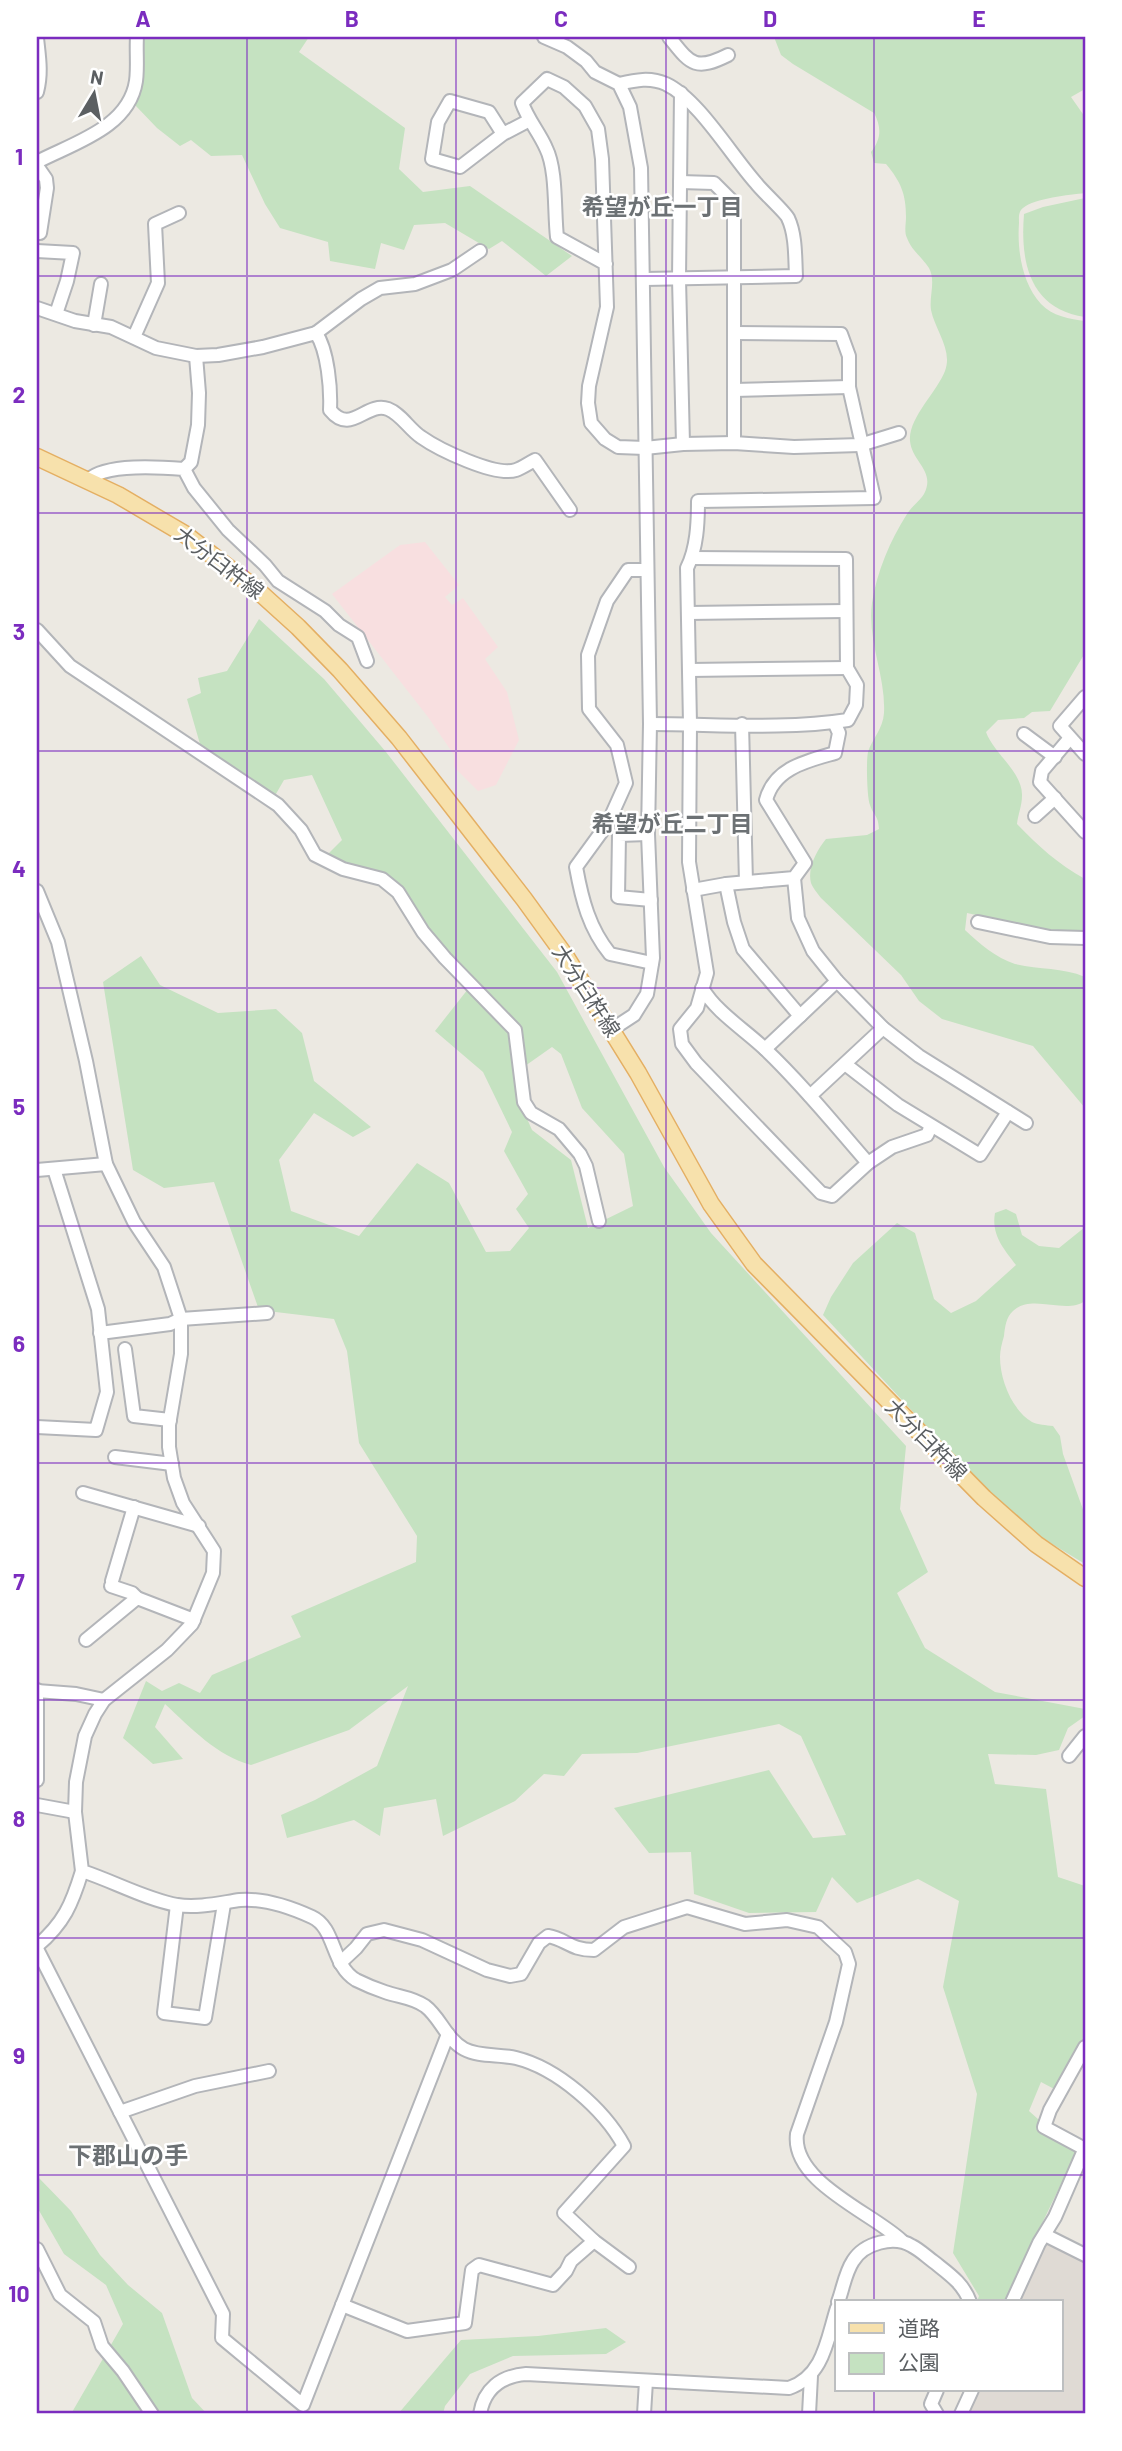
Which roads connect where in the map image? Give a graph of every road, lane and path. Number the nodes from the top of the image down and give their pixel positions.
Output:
1 (136, 37) edge
2 (544, 37) edge
3 (668, 37) edge
4 (37, 38) edge
5 (728, 55) dead end
6 (619, 84) junction
7 (37, 92) edge
8 (681, 93) junction
9 (528, 121) junction
10 (503, 134) junction
11 (37, 164) edge
12 (680, 182) junction
13 (642, 207) junction
14 (604, 208) junction
15 (179, 213) dead end
16 (40, 233) dead end
17 (37, 251) edge
18 (480, 251) dead end
19 (606, 264) junction
20 (733, 276) junction
21 (645, 279) junction
22 (679, 279) junction
23 (101, 284) dead end
24 (37, 308) edge
25 (55, 314) junction
26 (94, 325) junction
27 (316, 333) junction
28 (735, 333) junction
29 (134, 337) junction
30 (195, 356) junction
31 (849, 387) junction
32 (734, 390) junction
33 (899, 433) dead end
34 (734, 443) junction
35 (683, 444) junction
36 (860, 445) junction
37 (645, 447) junction
38 (37, 457) edge
39 (184, 470) junction
40 (88, 480) junction
41 (570, 510) dead end
42 (692, 558) junction
43 (647, 570) junction
44 (846, 611) junction
45 (688, 613) junction
46 (37, 630) edge
47 (367, 661) dead end
48 (847, 668) junction
49 (689, 670) junction
50 (1085, 697) edge
51 (834, 722) junction
52 (650, 724) junction
53 (690, 724) junction
54 (742, 724) junction
55 (1024, 734) dead end
56 (1070, 738) junction
57 (1085, 754) edge
58 (1055, 757) junction
59 (1055, 798) junction
60 (1035, 816) dead end
61 (1085, 832) edge
62 (648, 834) junction
63 (794, 878) junction
64 (746, 882) junction
65 (726, 884) junction
66 (693, 890) junction
67 (37, 891) edge
68 (651, 900) junction
69 (978, 922) dead end
70 (1085, 938) edge
71 (653, 963) junction
72 (838, 981) junction
73 (702, 988) junction
74 (800, 1016) junction
75 (883, 1028) junction
76 (611, 1030) junction
77 (765, 1049) junction
78 (845, 1064) junction
79 (810, 1096) junction
80 (1008, 1112) junction
81 (1026, 1122) dead end
82 (931, 1126) junction
83 (868, 1163) junction
84 (106, 1164) junction
85 (54, 1169) junction
86 (37, 1170) edge
87 (599, 1221) dead end
88 (267, 1313) dead end
89 (181, 1319) junction
90 (100, 1333) junction
91 (125, 1349) dead end
92 (170, 1420) junction
93 (37, 1427) edge
94 (115, 1457) dead end
95 (172, 1464) junction
96 (83, 1493) dead end
97 (134, 1507) junction
98 (199, 1526) junction
99 (1085, 1578) edge
100 (136, 1598) junction
101 (194, 1620) junction
102 (86, 1640) dead end
103 (37, 1691) edge
104 (104, 1700) junction
105 (1085, 1737) edge
106 (1069, 1756) dead end
107 (37, 1780) edge
108 (37, 1805) edge
109 (75, 1812) junction
110 (82, 1871) junction
111 (224, 1904) junction
112 (177, 1905) junction
113 (37, 1948) edge
114 (340, 1963) junction
115 (447, 2034) junction
116 (1085, 2047) edge
117 (269, 2071) dead end
118 (120, 2112) junction
119 (1085, 2148) edge
120 (1045, 2235) junction
121 (594, 2241) junction
122 (902, 2241) junction
123 (37, 2249) edge
124 (1085, 2255) edge
125 (629, 2267) dead end
126 (839, 2300) edge
127 (969, 2300) edge
128 (1013, 2300) edge
129 (342, 2305) junction
130 (835, 2315) edge
131 (811, 2376) junction
132 (646, 2381) junction
133 (936, 2392) edge
134 (971, 2392) edge
135 (152, 2414) edge
136 (480, 2414) edge
137 (644, 2414) edge
138 (808, 2414) edge
139 (937, 2414) edge
140 (961, 2414) edge

1 - 11 street
2 - 6 street
3 - 5 street
4 - 7 street
6 - 8 street
6 - 13 street
8 - 12 street
8 - 20 street
9 - 10 street
9 - 14 street
9 - 19 street
10 - 10 street
11 - 16 street
12 - 20 street
12 - 22 street
13 - 14 street
13 - 21 street
14 - 19 street
15 - 29 street
17 - 25 street
18 - 27 street
19 - 37 street
20 - 22 street
20 - 28 street
21 - 22 street
21 - 37 street
22 - 35 street
23 - 26 street
24 - 25 street
25 - 26 street
26 - 29 street
27 - 30 street
27 - 41 street
28 - 31 street
28 - 32 street
29 - 30 street
30 - 39 street
31 - 32 street
31 - 36 street
32 - 34 street
33 - 36 street
34 - 35 street
34 - 36 street
35 - 37 street
36 - 42 street
37 - 43 street
38 - 40 main road, 大分臼杵線
39 - 40 street
39 - 47 street
40 - 76 main road, 大分臼杵線
42 - 44 street
42 - 45 street
43 - 52 street
43 - 71 street
44 - 45 street
44 - 48 street
45 - 49 street
46 - 87 street
48 - 49 street
48 - 51 street
49 - 53 street
50 - 56 street
51 - 54 street
51 - 63 street
52 - 53 street
52 - 62 street
53 - 54 street
53 - 66 street
54 - 64 street
55 - 58 street
56 - 57 street
56 - 58 street
58 - 59 street
59 - 60 street
59 - 61 street
62 - 68 street
62 - 68 street
63 - 64 street
63 - 72 street
64 - 65 street
65 - 66 street
65 - 74 street
66 - 73 street
67 - 84 street
68 - 71 street
69 - 70 street
71 - 76 street
72 - 74 street
72 - 75 street
73 - 77 street
73 - 83 street
74 - 77 street
75 - 78 street
75 - 80 street
76 - 99 main road, 大分臼杵線
77 - 79 street
78 - 79 street
78 - 82 street
79 - 83 street
80 - 81 street
80 - 82 street
82 - 83 street
84 - 85 street
84 - 89 street
85 - 86 street
85 - 90 street
88 - 89 street
89 - 90 street
89 - 92 street
90 - 93 street
91 - 92 street
92 - 95 street
94 - 95 street
95 - 98 street
96 - 97 street
97 - 98 street
97 - 100 street
98 - 101 street
100 - 101 street
100 - 102 street
101 - 104 street
103 - 104 street
103 - 107 street
104 - 109 street
105 - 106 street
108 - 109 street
109 - 110 street
110 - 112 street
110 - 113 street
111 - 112 street
111 - 112 street
111 - 114 street
113 - 118 street
114 - 115 street
114 - 122 street
115 - 121 street
115 - 129 street
116 - 119 street
117 - 118 street
118 - 129 street
119 - 120 street
120 - 124 street
120 - 128 street
121 - 125 street
121 - 129 street
122 - 126 street
122 - 127 street
123 - 135 street
130 - 131 street
131 - 132 street
131 - 138 street
132 - 136 street
132 - 137 street
133 - 139 street
134 - 140 street

